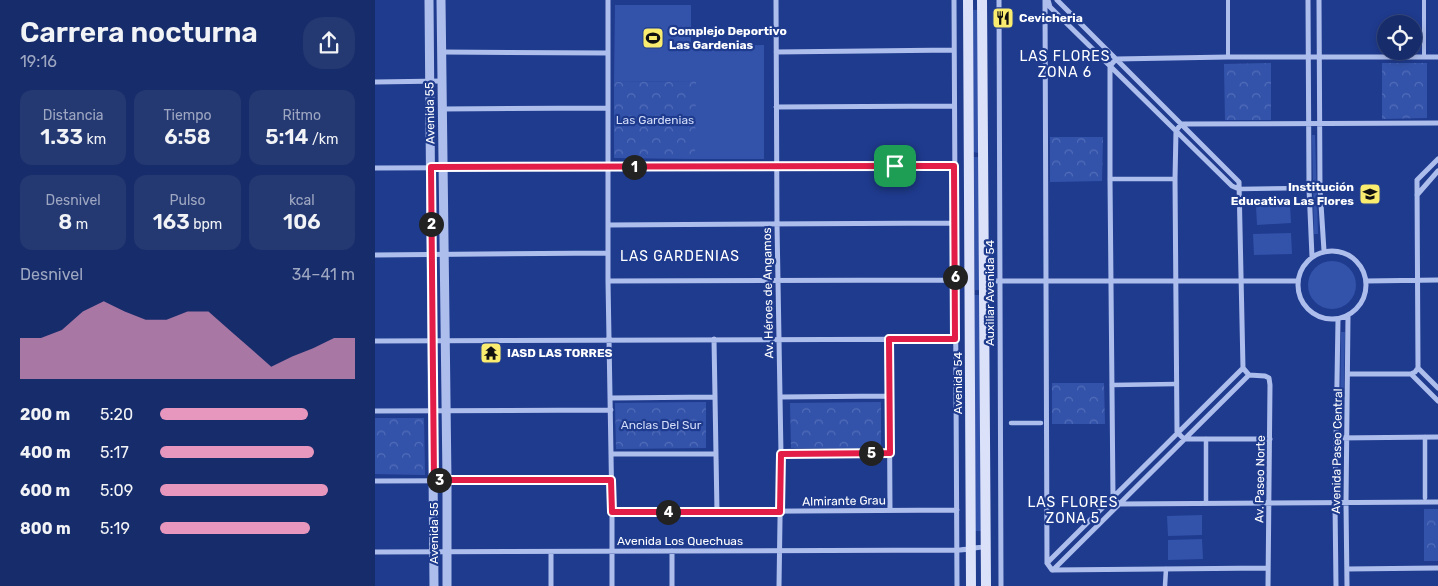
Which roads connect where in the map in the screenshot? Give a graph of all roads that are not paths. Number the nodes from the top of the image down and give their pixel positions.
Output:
1 (429, 0) edge
2 (441, 0) edge
3 (608, 0) edge
4 (776, 0) edge
5 (954, 0) edge
6 (969, 0) edge
7 (982, 0) edge
8 (999, 0) edge
9 (1046, 0) edge
10 (1057, 0) edge
11 (1227, 0) edge
12 (1308, 0) edge
13 (1319, 0) edge
14 (1424, 0) edge
15 (954, 50) junction
16 (442, 52) junction
17 (608, 52) junction
18 (776, 52) junction
19 (1227, 57) junction
20 (1308, 57) junction
21 (1318, 57) junction
22 (1423, 57) junction
23 (1438, 57) edge
24 (1116, 59) junction
25 (1110, 66) junction
26 (429, 81) junction
27 (442, 81) junction
28 (375, 82) edge
29 (954, 106) junction
30 (776, 107) junction
31 (442, 108) junction
32 (608, 108) junction
33 (1309, 123) junction
34 (1319, 123) junction
35 (1438, 123) edge
36 (1181, 124) junction
37 (1176, 132) junction
38 (1438, 160) edge
39 (777, 166) junction
40 (954, 166) junction
41 (431, 167) junction
42 (443, 167) junction
43 (607, 167) junction
44 (375, 168) edge
45 (1438, 171) edge
46 (1110, 179) junction
47 (1175, 179) junction
48 (1309, 188) junction
49 (1239, 189) junction
50 (1417, 195) junction
51 (954, 223) junction
52 (777, 224) junction
53 (609, 225) junction
54 (1324, 251) junction
55 (608, 253) junction
56 (445, 254) junction
57 (375, 255) edge
58 (431, 255) junction
59 (1312, 256) junction
60 (778, 280) junction
61 (955, 280) junction
62 (1366, 280) junction
63 (1418, 280) junction
64 (1438, 280) edge
65 (608, 281) junction
66 (1110, 281) junction
67 (1176, 281) junction
68 (1241, 281) junction
69 (1297, 281) junction
70 (984, 282) junction
71 (999, 282) junction
72 (1045, 282) junction
73 (1348, 316) junction
74 (1338, 320) junction
75 (609, 339) junction
76 (714, 339) junction
77 (779, 339) junction
78 (889, 339) junction
79 (955, 339) junction
80 (432, 340) junction
81 (445, 340) junction
82 (375, 341) edge
83 (1243, 368) junction
84 (1418, 368) junction
85 (1349, 374) junction
86 (1411, 374) junction
87 (1249, 375) junction
88 (1111, 384) junction
89 (1177, 384) junction
90 (1438, 388) edge
91 (715, 396) junction
92 (889, 396) junction
93 (780, 397) junction
94 (610, 398) junction
95 (1438, 401) edge
96 (611, 410) junction
97 (375, 411) edge
98 (433, 411) junction
99 (446, 411) junction
100 (1011, 423) dead end
101 (1041, 423) dead end
102 (1177, 432) junction
103 (1425, 437) junction
104 (1438, 437) edge
105 (1336, 438) junction
106 (1347, 438) junction
107 (1183, 439) junction
108 (1206, 439) junction
109 (1270, 439) junction
110 (890, 453) junction
111 (611, 454) junction
112 (716, 454) junction
113 (781, 454) junction
114 (434, 480) junction
115 (447, 480) junction
116 (611, 480) junction
117 (375, 481) edge
118 (1113, 497) junction
119 (1425, 498) dead end
120 (1438, 502) edge
121 (1346, 503) junction
122 (1119, 504) junction
123 (1206, 504) junction
124 (1270, 504) junction
125 (1335, 504) junction
126 (890, 510) junction
127 (957, 510) junction
128 (612, 512) junction
129 (717, 512) junction
130 (780, 512) junction
131 (971, 547) junction
132 (986, 547) junction
133 (779, 550) junction
134 (957, 550) junction
135 (672, 551) junction
136 (375, 552) edge
137 (434, 552) junction
138 (447, 552) junction
139 (551, 552) junction
140 (612, 552) junction
141 (1047, 563) junction
142 (1268, 568) junction
143 (1438, 568) edge
144 (1166, 569) junction
145 (1347, 569) junction
146 (1052, 570) junction
147 (434, 586) edge
148 (447, 586) edge
149 (551, 586) edge
150 (612, 586) edge
151 (672, 586) edge
152 (779, 586) edge
153 (957, 586) edge
154 (971, 586) edge
155 (985, 586) edge
156 (1001, 586) edge
157 (1165, 586) edge
158 (1268, 586) edge
159 (1336, 586) edge
160 (1347, 586) edge

1 - 26 street, Avenida 55
2 - 16 street, Avenida 55
3 - 17 street
4 - 18 street, Av. Héroes de Angamos
5 - 15 street
6 - 131 main road, Avenida 54
7 - 70 main road
8 - 71 street, Auxiliar Avenida 54
9 - 25 street
9 - 72 street
10 - 24 street
11 - 19 lane
12 - 20 street
13 - 21 street
14 - 22 lane
15 - 18 street
15 - 29 street
16 - 17 street
16 - 27 street, Avenida 55
17 - 32 street
18 - 30 street, Av. Héroes de Angamos
19 - 20 street
19 - 24 street
20 - 21 street
20 - 33 street
21 - 22 street
21 - 34 street
22 - 23 street
24 - 25 street
24 - 36 street
25 - 37 street
25 - 46 street
26 - 27 street
26 - 28 street
26 - 41 street, Avenida 55
27 - 31 street, Avenida 55
29 - 30 street
29 - 40 street
30 - 39 street, Av. Héroes de Angamos
31 - 32 street
31 - 42 street, Avenida 55
32 - 43 street
33 - 34 street
33 - 36 street
33 - 48 street
34 - 35 street
34 - 54 street
36 - 37 street
36 - 49 street
37 - 47 street
37 - 49 street
38 - 50 street
39 - 40 street
39 - 43 street
39 - 52 street, Av. Héroes de Angamos
40 - 51 street
41 - 42 street
41 - 44 street
41 - 58 street, Avenida 55
42 - 43 street
42 - 56 street, Avenida 55
43 - 53 street
45 - 50 street
46 - 47 street
46 - 66 street
47 - 67 street
48 - 49 street
48 - 59 street
49 - 68 street
50 - 63 street
51 - 52 street
51 - 61 street
52 - 53 street
52 - 60 street, Av. Héroes de Angamos
53 - 55 street
54 - 59 street
54 - 62 street
55 - 56 street
55 - 65 street
56 - 58 street
56 - 81 street, Avenida 55
57 - 58 street
58 - 80 street, Avenida 55
59 - 69 street
60 - 61 street
60 - 65 street
60 - 77 street, Av. Héroes de Angamos
61 - 79 street
62 - 63 street
62 - 73 street
63 - 64 street
63 - 84 street
65 - 75 street
66 - 67 street
66 - 72 street
66 - 88 street
67 - 68 street
67 - 89 street
68 - 69 street
68 - 83 street
69 - 74 street
70 - 71 street
70 - 132 main road
71 - 72 street
71 - 156 street, Auxiliar Avenida 54
72 - 141 street
73 - 74 street
73 - 85 street, Avenida Paseo Central
74 - 105 street, Avenida Paseo Central
75 - 76 street
75 - 81 street
75 - 94 street
76 - 77 street
76 - 91 street
77 - 78 street
77 - 93 street, Av. Héroes de Angamos
78 - 79 street
78 - 92 street
79 - 127 street
80 - 81 street
80 - 82 street
80 - 98 street, Avenida 55
81 - 99 street, Avenida 55
83 - 87 street
83 - 102 street
84 - 86 street
84 - 90 street
85 - 86 street
85 - 106 street, Avenida Paseo Central
86 - 95 street
87 - 107 street
87 - 109 street, Av. Paseo Norte
88 - 89 street
88 - 118 street
89 - 102 street
91 - 94 street
91 - 112 street
92 - 93 street
92 - 110 street
93 - 113 street, Av. Héroes de Angamos
94 - 96 street
96 - 99 street
96 - 111 street
97 - 98 street
98 - 99 street
98 - 114 street, Avenida 55
99 - 115 street, Avenida 55
100 - 101 street
102 - 107 street
102 - 118 street
103 - 104 street
103 - 106 street
103 - 119 street
105 - 106 street
105 - 125 street, Avenida Paseo Central
106 - 121 street, Avenida Paseo Central
107 - 108 street
107 - 122 street
108 - 109 street
108 - 123 street
109 - 124 street, Av. Paseo Norte
110 - 113 street
110 - 126 street
111 - 112 street
111 - 116 street
112 - 129 street
113 - 130 street, Av. Héroes de Angamos
114 - 115 street
114 - 117 street
114 - 137 street, Avenida 55
115 - 116 street
115 - 138 street, Avenida 55
116 - 128 street
118 - 122 street
118 - 141 street
120 - 121 street
121 - 125 street
121 - 145 street, Avenida Paseo Central
122 - 123 street
122 - 146 street
123 - 124 street
124 - 125 street
124 - 142 street, Av. Paseo Norte
125 - 159 street, Avenida Paseo Central
126 - 127 street, Almirante Grau
126 - 130 street, Almirante Grau
127 - 134 street
128 - 129 street, Almirante Grau
128 - 140 street
129 - 130 street, Almirante Grau
130 - 133 street, Av. Héroes de Angamos
131 - 132 street, Avenida Los Quechuas
131 - 134 street, Avenida Los Quechuas
131 - 154 main road, Avenida 54
132 - 155 main road
133 - 134 street, Avenida Los Quechuas
133 - 135 street, Avenida Los Quechuas
133 - 152 street, Av. Héroes de Angamos
134 - 153 street
135 - 140 street, Avenida Los Quechuas
135 - 151 street
136 - 137 street, Avenida Los Quechuas
137 - 138 street, Avenida Los Quechuas
137 - 147 street, Avenida 55
138 - 139 street, Avenida Los Quechuas
138 - 148 street, Avenida 55
139 - 140 street, Avenida Los Quechuas
139 - 149 street
140 - 150 street
141 - 146 street
142 - 144 street
142 - 158 street, Av. Paseo Norte
143 - 145 street
144 - 146 street
144 - 157 street
145 - 160 street, Avenida Paseo Central

